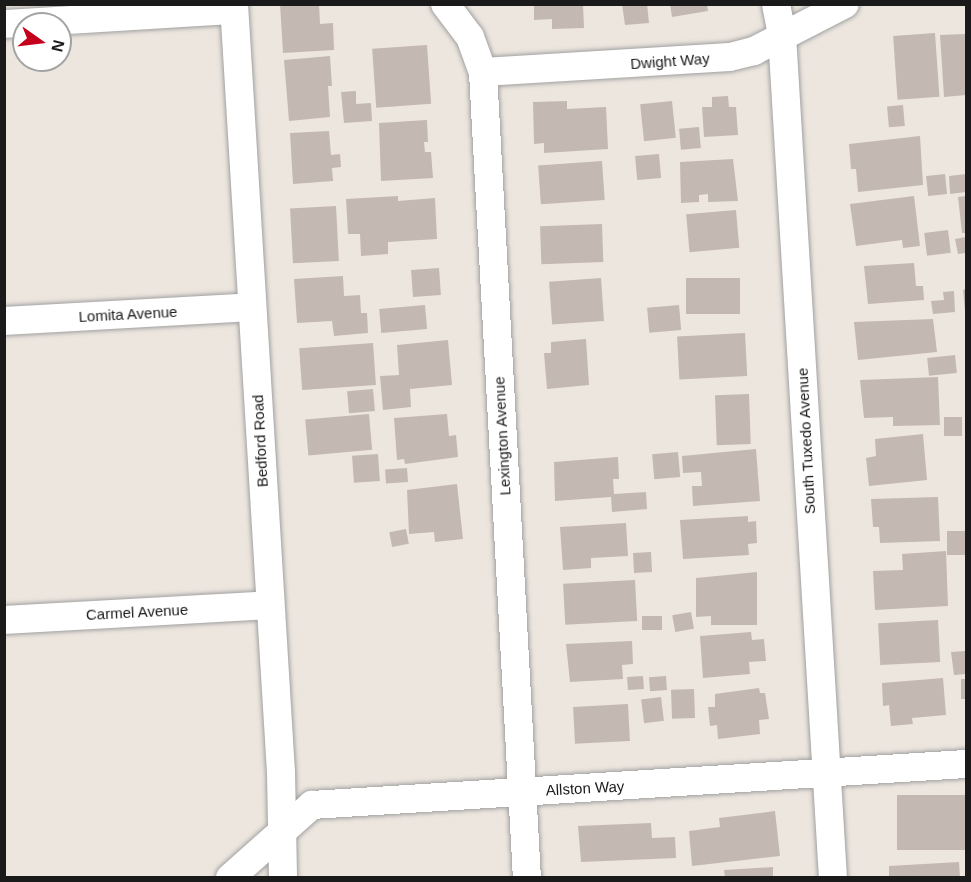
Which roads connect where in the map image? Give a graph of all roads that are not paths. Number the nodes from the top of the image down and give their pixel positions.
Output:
1 (445, 4) edge
2 (776, 4) edge
3 (845, 4) edge
4 (234, 7) edge
5 (4, 24) edge
6 (782, 35) junction
7 (483, 72) junction
8 (252, 307) junction
9 (4, 321) edge
10 (270, 605) junction
11 (4, 620) edge
12 (966, 764) edge
13 (826, 773) junction
14 (521, 792) junction
15 (280, 833) junction
16 (230, 878) edge
17 (283, 878) edge
18 (527, 878) edge
19 (832, 878) edge

1 - 7 street, Lexington Avenue
2 - 6 street, South Tuxedo Avenue
3 - 6 street, Dwight Way
4 - 5 street
4 - 8 street, Bedford Road
6 - 7 street, Dwight Way
6 - 13 street, South Tuxedo Avenue
7 - 14 street, Lexington Avenue
8 - 9 street, Lomita Avenue
8 - 10 street, Bedford Road
10 - 11 street, Carmel Avenue
10 - 15 street, Bedford Road
12 - 13 street, Allston Way
13 - 14 street, Allston Way
13 - 19 street, South Tuxedo Avenue
14 - 15 street, Allston Way
14 - 18 street, Lexington Avenue
15 - 16 street, Allston Way
15 - 17 street, Bedford Road

